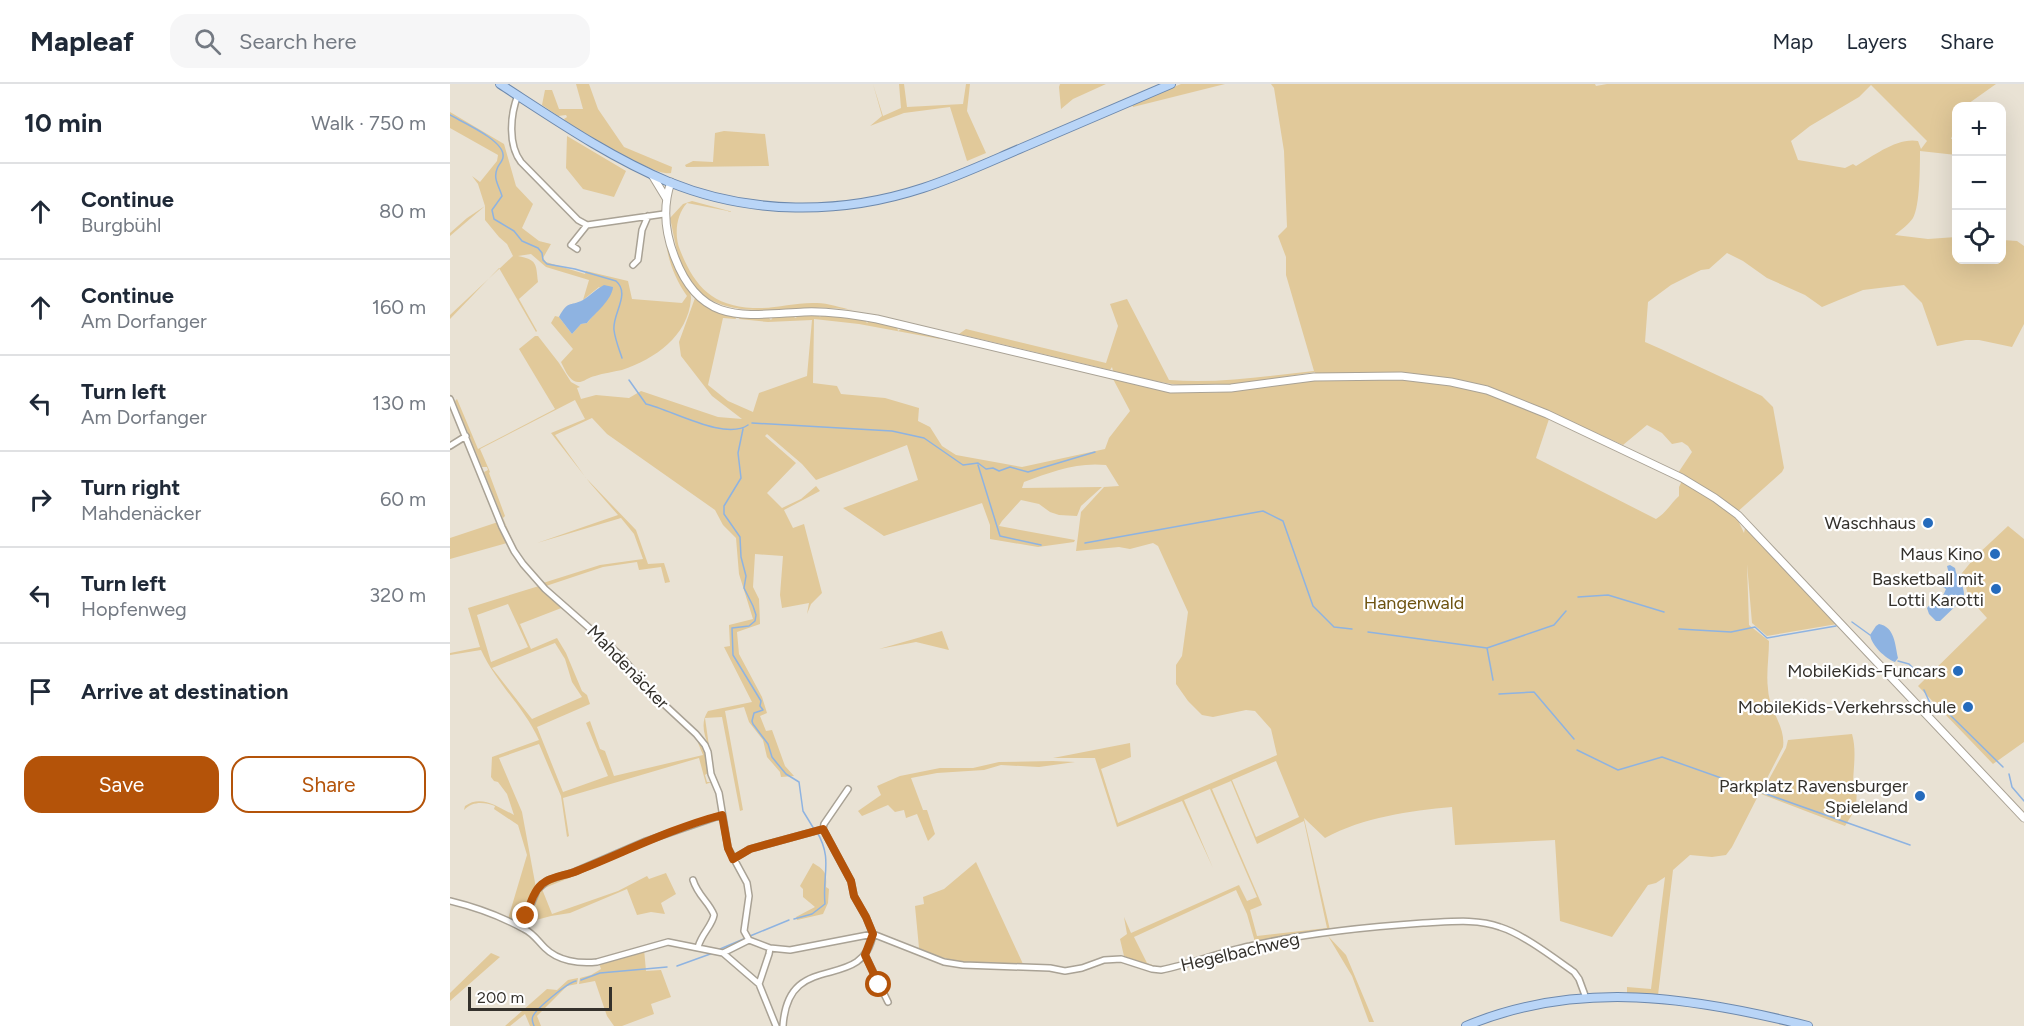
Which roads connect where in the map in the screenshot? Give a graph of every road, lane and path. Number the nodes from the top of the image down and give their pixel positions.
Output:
1 (500, 84) edge
2 (1171, 84) edge
3 (518, 95) junction
4 (651, 174) junction
5 (671, 182) junction
6 (666, 198) junction
7 (664, 214) junction
8 (648, 216) junction
9 (587, 225) junction
10 (577, 249) dead end
11 (633, 265) dead end
12 (450, 399) edge
13 (466, 436) junction
14 (450, 446) edge
15 (848, 789) dead end
16 (722, 815) junction
17 (2024, 818) edge
18 (818, 830) junction
19 (733, 859) junction
20 (693, 880) dead end
21 (450, 901) edge
22 (522, 927) junction
23 (873, 934) junction
24 (748, 938) junction
25 (698, 947) junction
26 (770, 948) junction
27 (719, 952) junction
28 (865, 955) junction
29 (759, 984) junction
30 (1586, 998) junction
31 (888, 1002) dead end
32 (776, 1026) edge
33 (783, 1026) edge
34 (1466, 1026) edge
35 (1808, 1026) edge

1 - 3 main road
2 - 5 main road
3 - 4 main road
3 - 9 street
4 - 5 main road
4 - 6 street
5 - 6 street
6 - 7 street
7 - 8 street
7 - 17 street
8 - 9 street
8 - 11 street
9 - 10 street
12 - 13 street, Mahdenäcker
13 - 14 street
13 - 16 street, Mahdenäcker
15 - 18 street
16 - 19 street, Mahdenäcker
16 - 22 street
18 - 19 street
18 - 23 street
19 - 24 street, Mahdenäcker
20 - 25 street
21 - 22 street
22 - 25 street
23 - 26 street
23 - 28 street
23 - 30 street, Hegelbachweg
24 - 26 street
24 - 27 street
25 - 27 street
26 - 29 street
27 - 29 street
28 - 31 street
28 - 33 street
29 - 32 street
30 - 34 main road
30 - 35 main road

